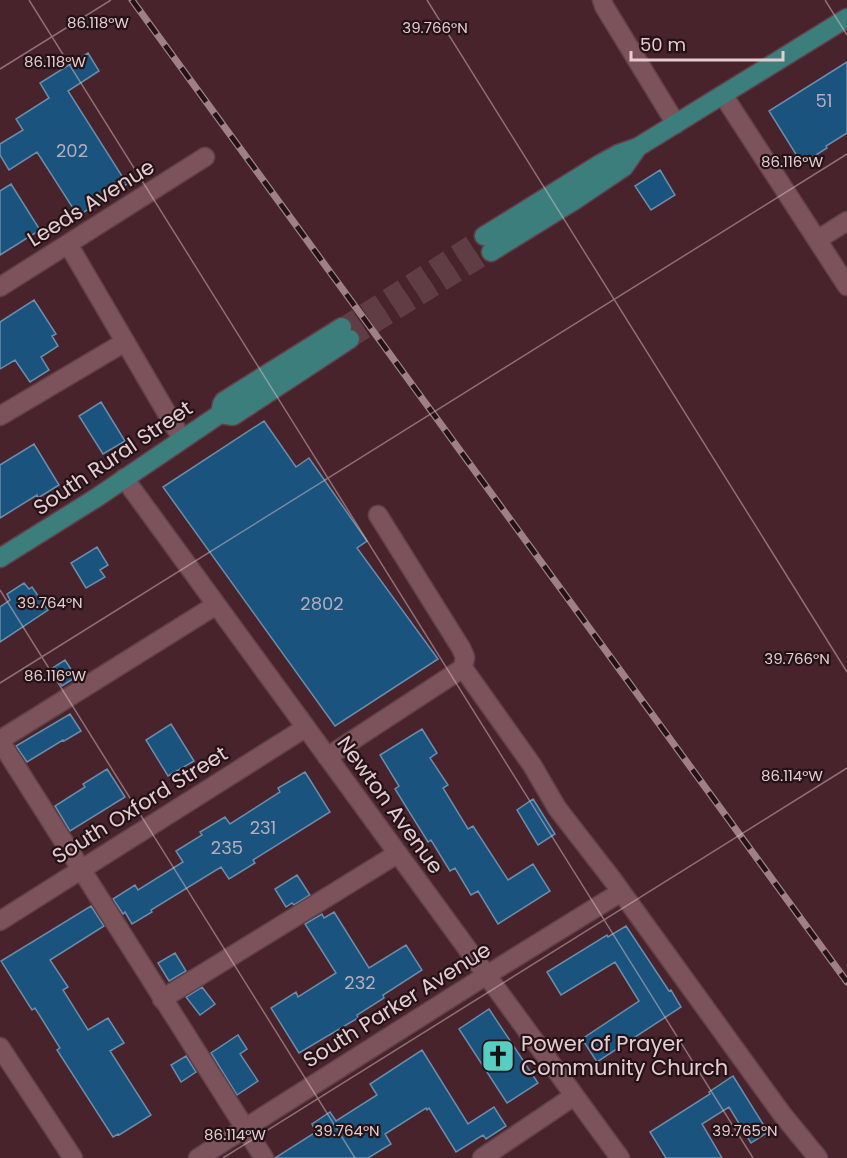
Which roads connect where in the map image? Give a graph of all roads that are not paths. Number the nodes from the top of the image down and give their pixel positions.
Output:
1 (602, 0) edge
2 (847, 18) edge
3 (723, 95) junction
4 (676, 124) junction
5 (205, 157) dead end
6 (847, 221) edge
7 (817, 240) junction
8 (68, 244) junction
9 (488, 244) tunnel mouth
10 (847, 286) edge
11 (0, 287) edge
12 (346, 333) tunnel mouth
13 (125, 342) junction
14 (0, 416) edge
15 (182, 439) junction
16 (124, 478) junction
17 (378, 515) dead end
18 (0, 558) edge
19 (216, 605) junction
20 (463, 668) junction
21 (305, 728) junction
22 (0, 741) edge
23 (327, 757) junction
24 (397, 854) junction
25 (81, 870) junction
26 (621, 892) junction
27 (0, 921) edge
28 (487, 975) junction
29 (162, 999) junction
30 (0, 1047) edge
31 (574, 1096) junction
32 (245, 1128) junction
33 (73, 1158) edge
34 (198, 1158) edge
35 (264, 1158) edge
36 (482, 1158) edge
37 (620, 1158) edge
38 (818, 1158) edge

1 - 4 street
2 - 3 main road
3 - 4 main road
3 - 7 street
4 - 9 main road
5 - 8 street, Leeds Avenue
6 - 7 street
7 - 10 street
8 - 11 street, Leeds Avenue
8 - 13 street
12 - 15 main road, South Rural Street
13 - 14 street
13 - 15 street
15 - 16 main road, South Rural Street
16 - 18 main road, South Rural Street
16 - 19 street, Newton Avenue
17 - 20 street
19 - 21 street, Newton Avenue
19 - 22 street
20 - 23 street
20 - 26 street
21 - 23 street, Newton Avenue
21 - 25 street, South Oxford Street
22 - 25 street
23 - 24 street, Newton Avenue
24 - 28 street, Newton Avenue
24 - 29 street
25 - 27 street, South Oxford Street
25 - 29 street
26 - 28 street, South Parker Avenue
26 - 38 street
28 - 31 street, Newton Avenue
28 - 32 street, South Parker Avenue
29 - 32 street
30 - 33 street
31 - 36 street
31 - 37 street, Newton Avenue
32 - 34 street, South Parker Avenue
32 - 35 street

